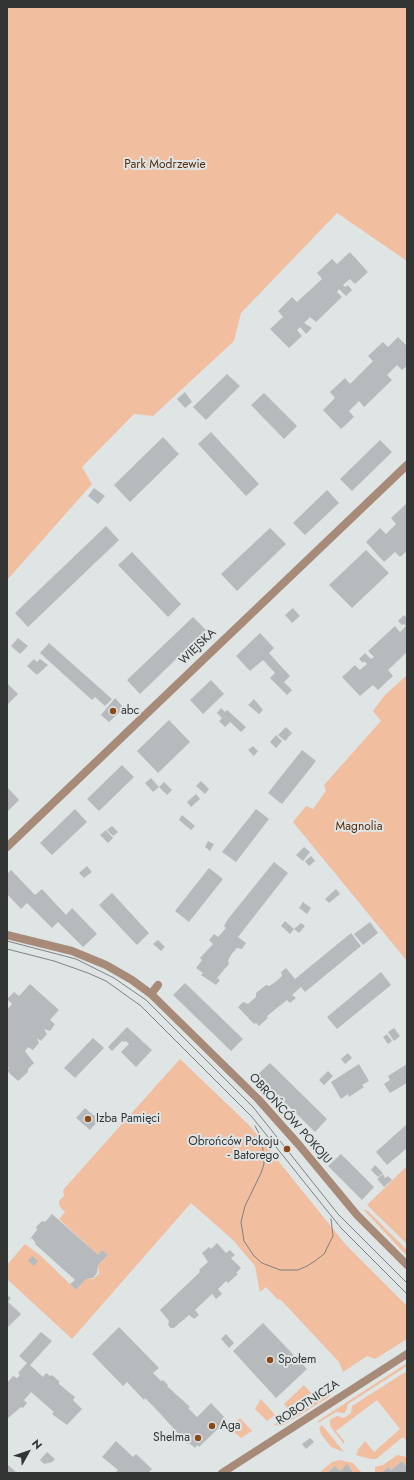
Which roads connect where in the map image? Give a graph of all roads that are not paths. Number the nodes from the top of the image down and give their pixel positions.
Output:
1 (407, 465) edge
2 (7, 847) edge
3 (7, 935) edge
4 (158, 985) dead end
5 (151, 994) junction
6 (407, 1265) edge
7 (407, 1354) edge
8 (222, 1473) edge

1 - 2 street, WIEJSKA
3 - 5 street, OBROŃCÓW POKOJU
4 - 5 street
5 - 6 street, OBROŃCÓW POKOJU
7 - 8 street, ROBOTNICZA

